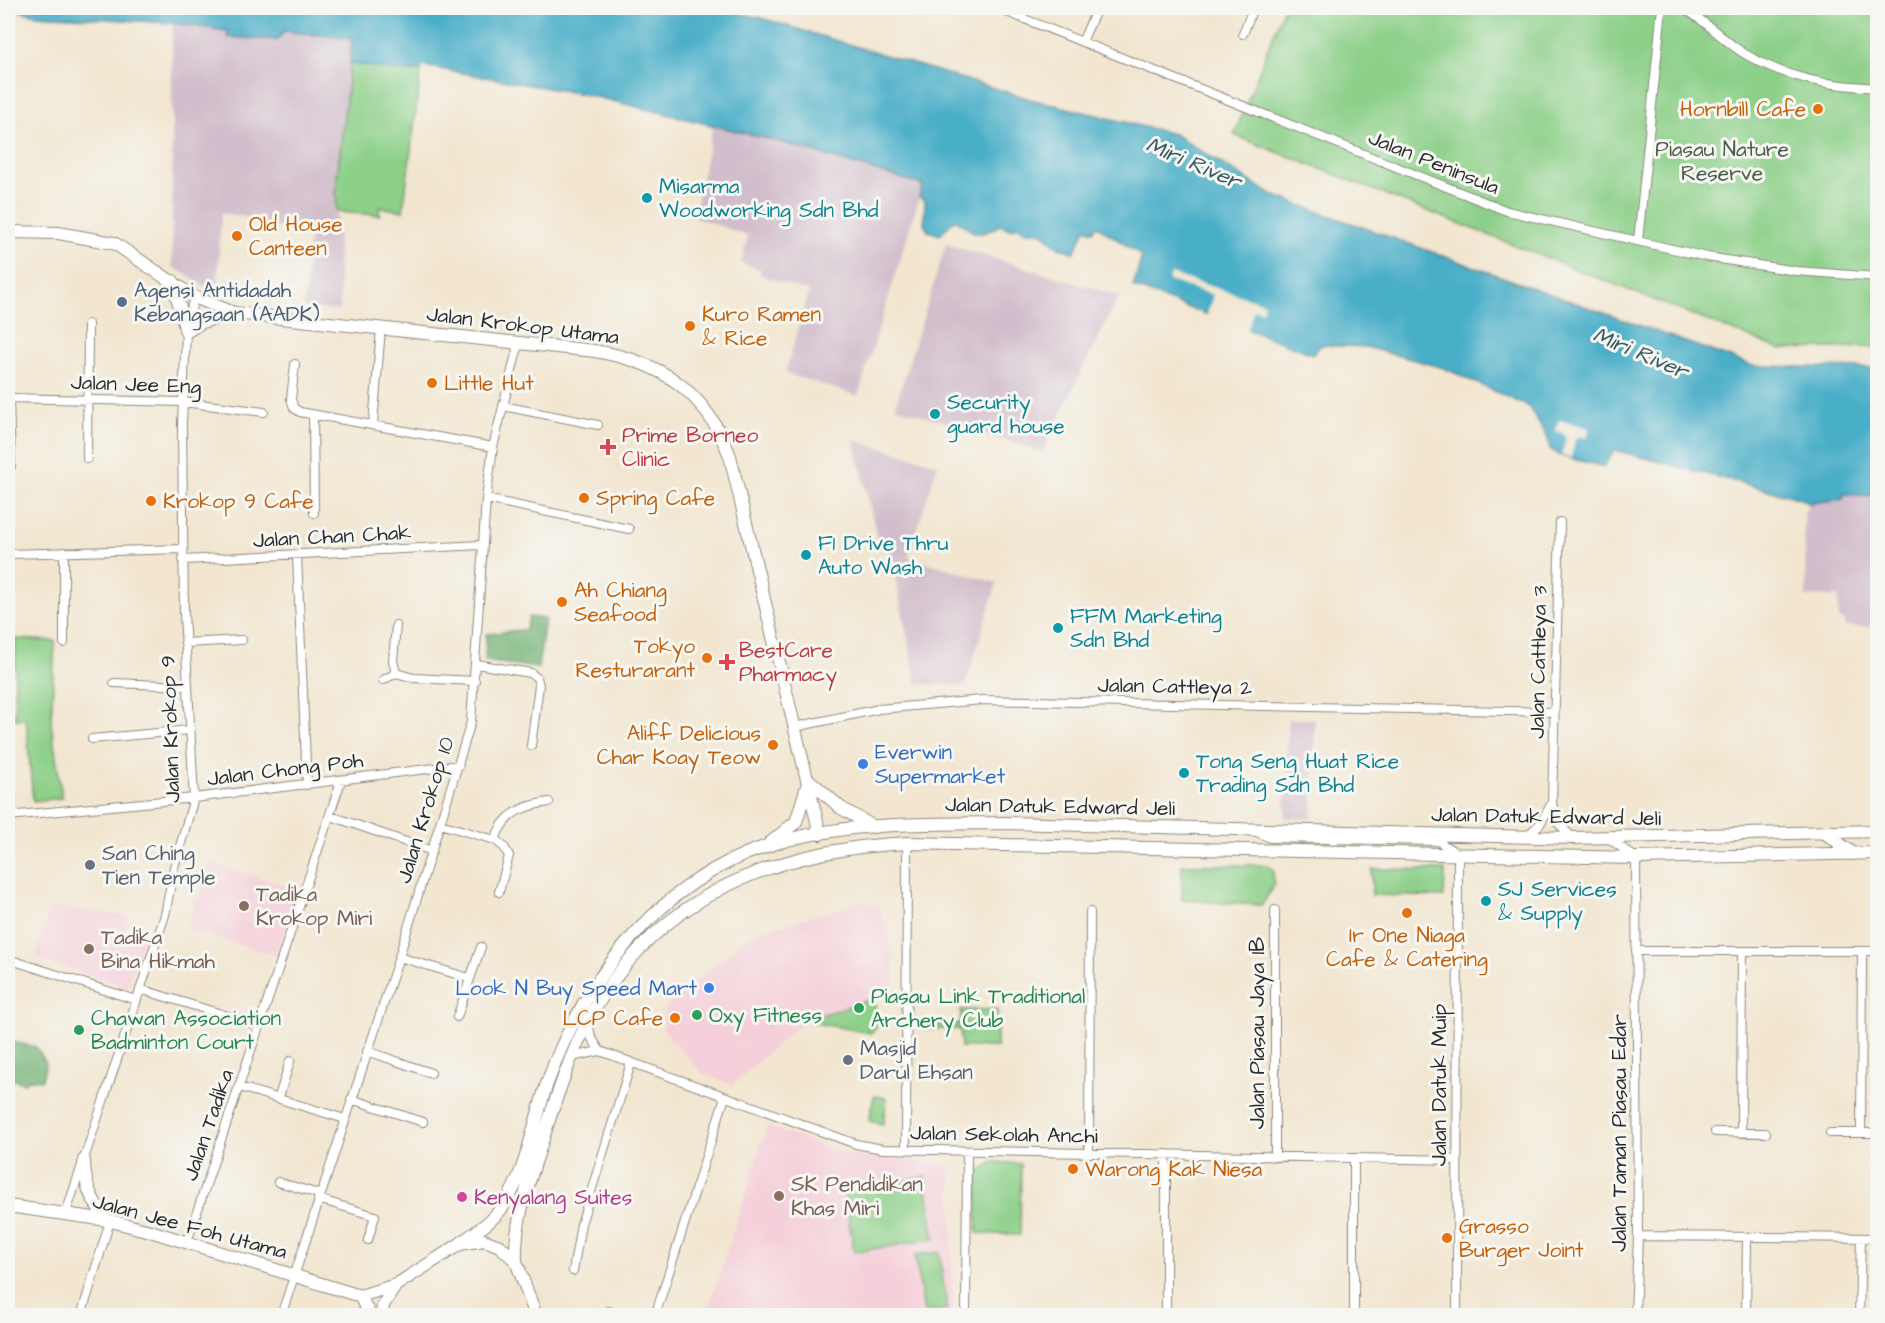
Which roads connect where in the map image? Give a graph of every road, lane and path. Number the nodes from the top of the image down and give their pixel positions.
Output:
1 (997, 8) edge
2 (1097, 8) edge
3 (1242, 8) edge
4 (1662, 8) edge
5 (1686, 8) edge
6 (1252, 9) edge
7 (1243, 34) dead end
8 (1082, 42) junction
9 (1878, 88) edge
10 (8, 232) edge
11 (1638, 241) junction
12 (1878, 277) edge
13 (173, 281) junction
14 (194, 297) junction
15 (234, 313) junction
16 (88, 324) dead end
17 (381, 330) junction
18 (186, 332) junction
19 (519, 342) junction
20 (296, 364) dead end
21 (8, 398) edge
22 (89, 399) junction
23 (183, 402) junction
24 (503, 406) junction
25 (264, 412) dead end
26 (313, 415) junction
27 (373, 424) junction
28 (598, 425) dead end
29 (493, 447) junction
30 (87, 459) dead end
31 (10, 467) dead end
32 (486, 499) junction
33 (314, 513) dead end
34 (1560, 522) dead end
35 (629, 529) dead end
36 (483, 545) junction
37 (183, 549) junction
38 (64, 552) junction
39 (8, 554) edge
40 (297, 556) junction
41 (183, 560) junction
42 (396, 625) dead end
43 (242, 640) dead end
44 (64, 643) dead end
45 (185, 643) junction
46 (476, 664) junction
47 (396, 673) junction
48 (383, 680) dead end
49 (475, 681) junction
50 (114, 682) dead end
51 (187, 686) junction
52 (1555, 712) junction
53 (795, 726) junction
54 (190, 730) junction
55 (92, 739) dead end
56 (531, 746) dead end
57 (459, 765) junction
58 (809, 780) junction
59 (341, 781) junction
60 (307, 785) junction
61 (194, 798) junction
62 (549, 802) dead end
63 (1552, 803) junction
64 (8, 816) edge
65 (331, 816) junction
66 (440, 824) junction
67 (875, 827) junction
68 (1249, 829) junction
69 (1878, 831) edge
70 (1825, 833) junction
71 (820, 834) junction
72 (1526, 837) junction
73 (1608, 837) junction
74 (1573, 838) junction
75 (495, 840) junction
76 (907, 843) junction
77 (765, 846) junction
78 (849, 848) junction
79 (432, 851) junction
80 (1878, 853) edge
81 (1458, 854) junction
82 (1854, 854) junction
83 (806, 858) junction
84 (1636, 858) junction
85 (499, 892) dead end
86 (1275, 910) dead end
87 (1090, 912) dead end
88 (481, 947) dead end
89 (1636, 951) junction
90 (1742, 951) junction
91 (1862, 951) junction
92 (1878, 951) edge
93 (399, 957) junction
94 (8, 959) edge
95 (470, 978) junction
96 (140, 988) junction
97 (136, 1000) junction
98 (457, 1017) dead end
99 (588, 1021) junction
100 (260, 1026) junction
101 (367, 1051) junction
102 (600, 1051) junction
103 (571, 1058) junction
104 (290, 1061) dead end
105 (631, 1062) junction
106 (431, 1073) dead end
107 (240, 1087) junction
108 (279, 1097) junction
109 (725, 1097) junction
110 (351, 1099) junction
111 (345, 1119) junction
112 (423, 1122) dead end
113 (1715, 1132) dead end
114 (1741, 1133) junction
115 (1766, 1133) dead end
116 (1830, 1133) dead end
117 (1861, 1133) junction
118 (1878, 1133) edge
119 (906, 1150) junction
120 (967, 1151) junction
121 (1089, 1153) junction
122 (1166, 1154) junction
123 (1275, 1157) junction
124 (1354, 1158) junction
125 (84, 1160) junction
126 (1457, 1160) junction
127 (278, 1182) dead end
128 (319, 1197) junction
129 (8, 1206) edge
130 (66, 1213) junction
131 (109, 1221) junction
132 (1638, 1236) junction
133 (1747, 1238) junction
134 (1861, 1238) junction
135 (1878, 1238) edge
136 (368, 1240) dead end
137 (187, 1242) junction
138 (460, 1244) junction
139 (516, 1261) junction
140 (573, 1271) dead end
141 (294, 1274) junction
142 (396, 1285) junction
143 (360, 1296) junction
144 (608, 1311) dead end
145 (81, 1316) edge
146 (281, 1316) edge
147 (370, 1316) edge
148 (382, 1316) edge
149 (536, 1316) edge
150 (625, 1316) edge
151 (655, 1316) edge
152 (966, 1316) edge
153 (1166, 1316) edge
154 (1354, 1316) edge
155 (1457, 1316) edge
156 (1635, 1316) edge
157 (1746, 1316) edge
158 (1859, 1316) edge

1 - 8 street, Jalan Peninsula
2 - 8 street
3 - 6 street
4 - 11 street
5 - 9 street
6 - 7 street
8 - 11 street, Jalan Peninsula
10 - 13 street, Jalan Krokop Utama
11 - 12 street, Jalan Peninsula
13 - 14 street, Jalan Krokop Utama
13 - 18 street
14 - 15 street, Jalan Krokop Utama
14 - 18 street, Jalan Krokop 9
15 - 17 street, Jalan Krokop Utama
15 - 18 street
16 - 22 street
17 - 19 street, Jalan Krokop Utama
17 - 27 street
18 - 23 street, Jalan Krokop 9
19 - 24 street, Jalan Krokop 10
19 - 53 street, Jalan Krokop Utama
20 - 26 street
21 - 22 street, Jalan Jee Eng
21 - 31 street
22 - 23 street, Jalan Jee Eng
22 - 30 street
23 - 25 street, Jalan Jee Eng
23 - 37 street, Jalan Krokop 9
24 - 28 street
24 - 29 street, Jalan Krokop 10
26 - 27 street
26 - 33 street
27 - 29 street
29 - 32 street, Jalan Krokop 10
32 - 35 street
32 - 36 street, Jalan Krokop 10
34 - 52 street, Jalan Cattleya 3
36 - 40 street, Jalan Chan Chak
36 - 46 street, Jalan Krokop 10
37 - 38 street
37 - 41 street, Jalan Krokop 9
38 - 39 street
38 - 44 street
40 - 41 street, Jalan Chan Chak
40 - 60 street
41 - 45 street, Jalan Krokop 9
42 - 47 street
43 - 45 street
45 - 51 street, Jalan Krokop 9
46 - 49 street, Jalan Krokop 10
46 - 56 street
47 - 48 street
47 - 49 street
49 - 57 street, Jalan Krokop 10
50 - 51 street
51 - 54 street, Jalan Krokop 9
52 - 53 street, Jalan Cattleya 2
52 - 63 street, Jalan Cattleya 3
53 - 58 street, Jalan Krokop Utama
54 - 55 street
54 - 61 street, Jalan Krokop 9
57 - 59 street, Jalan Chong Poh
57 - 66 street, Jalan Krokop 10
58 - 67 street
58 - 71 street, Jalan Krokop Utama
58 - 77 street
59 - 60 street, Jalan Chong Poh
59 - 65 street, Jalan Tadika
60 - 61 street, Jalan Chong Poh
61 - 64 street, Jalan Chong Poh
61 - 96 street, Jalan Krokop 9
62 - 75 street
63 - 72 street
63 - 74 street, Jalan Cattleya 3
65 - 79 street
65 - 100 street, Jalan Tadika
66 - 75 street
66 - 79 street, Jalan Krokop 10
67 - 68 street, Jalan Datuk Edward Jeli
67 - 71 street, Jalan Datuk Edward Jeli
68 - 72 street, Jalan Datuk Edward Jeli
68 - 81 street
69 - 70 street, Jalan Datuk Edward Jeli
70 - 73 street, Jalan Datuk Edward Jeli
70 - 82 street
71 - 77 street, Jalan Datuk Edward Jeli
71 - 78 street
71 - 83 street
72 - 74 street, Jalan Datuk Edward Jeli
73 - 74 street, Jalan Datuk Edward Jeli
73 - 84 street
75 - 85 street
76 - 78 street, Jalan Datuk Edward Jeli
76 - 81 street, Jalan Datuk Edward Jeli
76 - 119 street
77 - 138 street, Jalan Datuk Edward Jeli
78 - 83 street, Jalan Datuk Edward Jeli
79 - 93 street, Jalan Krokop 10
80 - 82 street, Jalan Datuk Edward Jeli
81 - 84 street, Jalan Datuk Edward Jeli
81 - 126 street, Jalan Datuk Muip
82 - 84 street, Jalan Datuk Edward Jeli
83 - 99 street, Jalan Datuk Edward Jeli
84 - 89 street, Jalan Taman Piasau Edar
86 - 123 street, Jalan Piasau Jaya 1B
87 - 121 street
88 - 95 street
89 - 90 street
89 - 132 street, Jalan Taman Piasau Edar
90 - 91 street
90 - 114 street
91 - 92 street
91 - 117 street
93 - 95 street
93 - 101 street, Jalan Krokop 10
94 - 97 street
95 - 98 street
96 - 97 street, Jalan Krokop 9
96 - 100 street
97 - 125 street, Jalan Krokop 9
99 - 102 street
99 - 103 street, Jalan Datuk Edward Jeli
100 - 107 street, Jalan Tadika
101 - 106 street
101 - 110 street, Jalan Krokop 10
102 - 103 street
102 - 105 street, Jalan Sekolah Anchi
103 - 139 street, Jalan Datuk Edward Jeli
104 - 108 street
105 - 109 street, Jalan Sekolah Anchi
105 - 140 street
107 - 108 street
107 - 137 street, Jalan Tadika
108 - 111 street
109 - 119 street, Jalan Sekolah Anchi
109 - 151 street
110 - 111 street, Jalan Krokop 10
110 - 112 street
111 - 128 street, Jalan Krokop 10
113 - 114 street
114 - 115 street
116 - 117 street
117 - 118 street
119 - 120 street, Jalan Sekolah Anchi
120 - 121 street, Jalan Sekolah Anchi
120 - 152 street
121 - 122 street, Jalan Sekolah Anchi
122 - 123 street, Jalan Sekolah Anchi
122 - 153 street
123 - 124 street, Jalan Sekolah Anchi
124 - 126 street, Jalan Sekolah Anchi
124 - 154 street
125 - 130 street, Jalan Krokop 9
125 - 131 street
126 - 155 street, Jalan Datuk Muip
127 - 128 street
128 - 136 street
128 - 141 street, Jalan Krokop 10
129 - 130 street, Jalan Jee Foh Utama
130 - 131 street, Jalan Jee Foh Utama
131 - 137 street, Jalan Jee Foh Utama
131 - 145 street
132 - 133 street
132 - 156 street, Jalan Taman Piasau Edar
133 - 134 street
133 - 157 street
134 - 135 street
134 - 158 street
137 - 141 street, Jalan Jee Foh Utama
138 - 139 street
138 - 142 street, Jalan Datuk Edward Jeli
139 - 149 street
141 - 143 street, Jalan Jee Foh Utama
141 - 146 street, Jalan Krokop 10
142 - 143 street
142 - 148 street
143 - 147 street
144 - 150 street

